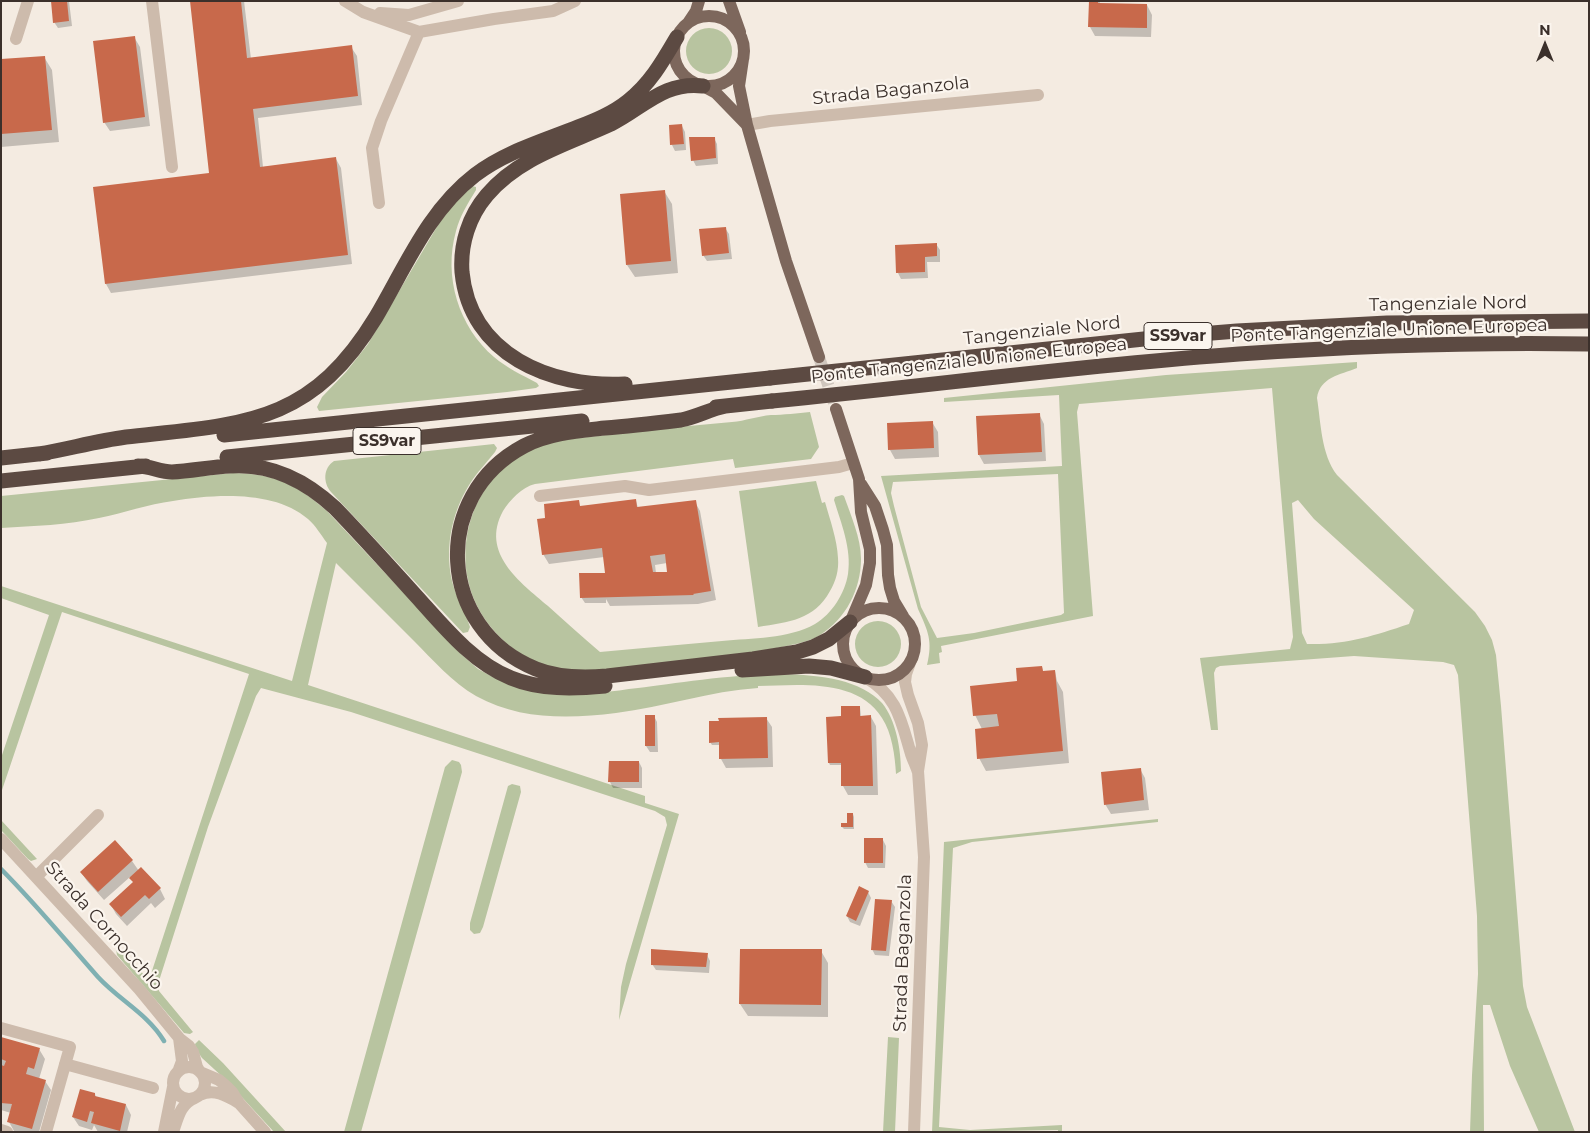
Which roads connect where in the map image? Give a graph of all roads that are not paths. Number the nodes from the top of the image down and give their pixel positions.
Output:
1 (28, 1) edge
2 (152, 1) edge
3 (345, 1) edge
4 (458, 1) edge
5 (575, 1) edge
6 (699, 1) edge
7 (730, 1) edge
8 (363, 12) junction
9 (419, 32) junction
10 (680, 33) junction
11 (16, 39) dead end
12 (742, 42) junction
13 (743, 59) junction
14 (703, 86) junction
15 (1038, 95) dead end
16 (748, 124) junction
17 (172, 167) dead end
18 (379, 203) dead end
19 (1589, 321) edge
20 (1589, 344) edge
21 (819, 357) tunnel mouth
22 (750, 380) junction
23 (726, 406) junction
24 (836, 409) tunnel mouth
25 (39, 454) junction
26 (1, 458) edge
27 (854, 464) junction
28 (138, 466) junction
29 (858, 479) junction
30 (1, 481) edge
31 (540, 496) dead end
32 (903, 616) junction
33 (850, 622) junction
34 (911, 660) junction
35 (865, 677) junction
36 (918, 775) junction
37 (98, 815) dead end
38 (1, 839) edge
39 (36, 877) junction
40 (1, 1028) edge
41 (179, 1038) junction
42 (66, 1064) junction
43 (178, 1072) junction
44 (200, 1072) junction
45 (174, 1086) junction
46 (153, 1088) dead end
47 (197, 1097) junction
48 (239, 1103) junction
49 (1, 1130) edge
50 (6, 1132) edge
51 (46, 1132) edge
52 (164, 1132) edge
53 (173, 1132) edge
54 (265, 1132) edge
55 (914, 1132) edge

1 - 11 street
2 - 17 street
3 - 8 street
4 - 8 street
5 - 9 street
6 - 10 main road
7 - 12 main road
8 - 9 street
9 - 18 street
10 - 12 main road
10 - 14 main road
10 - 25 highway
12 - 13 main road
13 - 14 main road
13 - 16 main road
14 - 16 main road
14 - 22 highway
15 - 16 street, Strada Baganzola
16 - 21 main road
19 - 22 highway, Tangenziale Nord / SS9var, bridge
20 - 23 highway, Ponte Tangenziale Unione Europea / SS9var, bridge
22 - 25 highway, SS9var
23 - 28 highway, SS9var
23 - 33 highway
24 - 27 main road, Strada Baganzola
25 - 26 highway, SS9var
27 - 29 main road, Strada Baganzola
27 - 31 street
28 - 30 highway, SS9var
28 - 35 highway
29 - 32 main road, Strada Baganzola
29 - 33 main road, Strada Baganzola
32 - 33 main road
32 - 34 main road, Strada Baganzola
33 - 35 main road, Strada Baganzola
34 - 35 main road
34 - 36 street, Strada Baganzola
35 - 36 street, Strada Baganzola
36 - 55 street, Strada Baganzola
37 - 39 street
38 - 39 street, Strada Cornocchio
39 - 41 street, Strada Cornocchio
40 - 42 street
41 - 43 street
41 - 44 street, Strada Cornocchio
42 - 46 street
42 - 51 street
43 - 44 street
43 - 45 street
44 - 47 street, Strada Cornocchio
44 - 48 street
45 - 47 street
45 - 52 street
47 - 48 street
47 - 53 street
48 - 54 street
49 - 50 street

